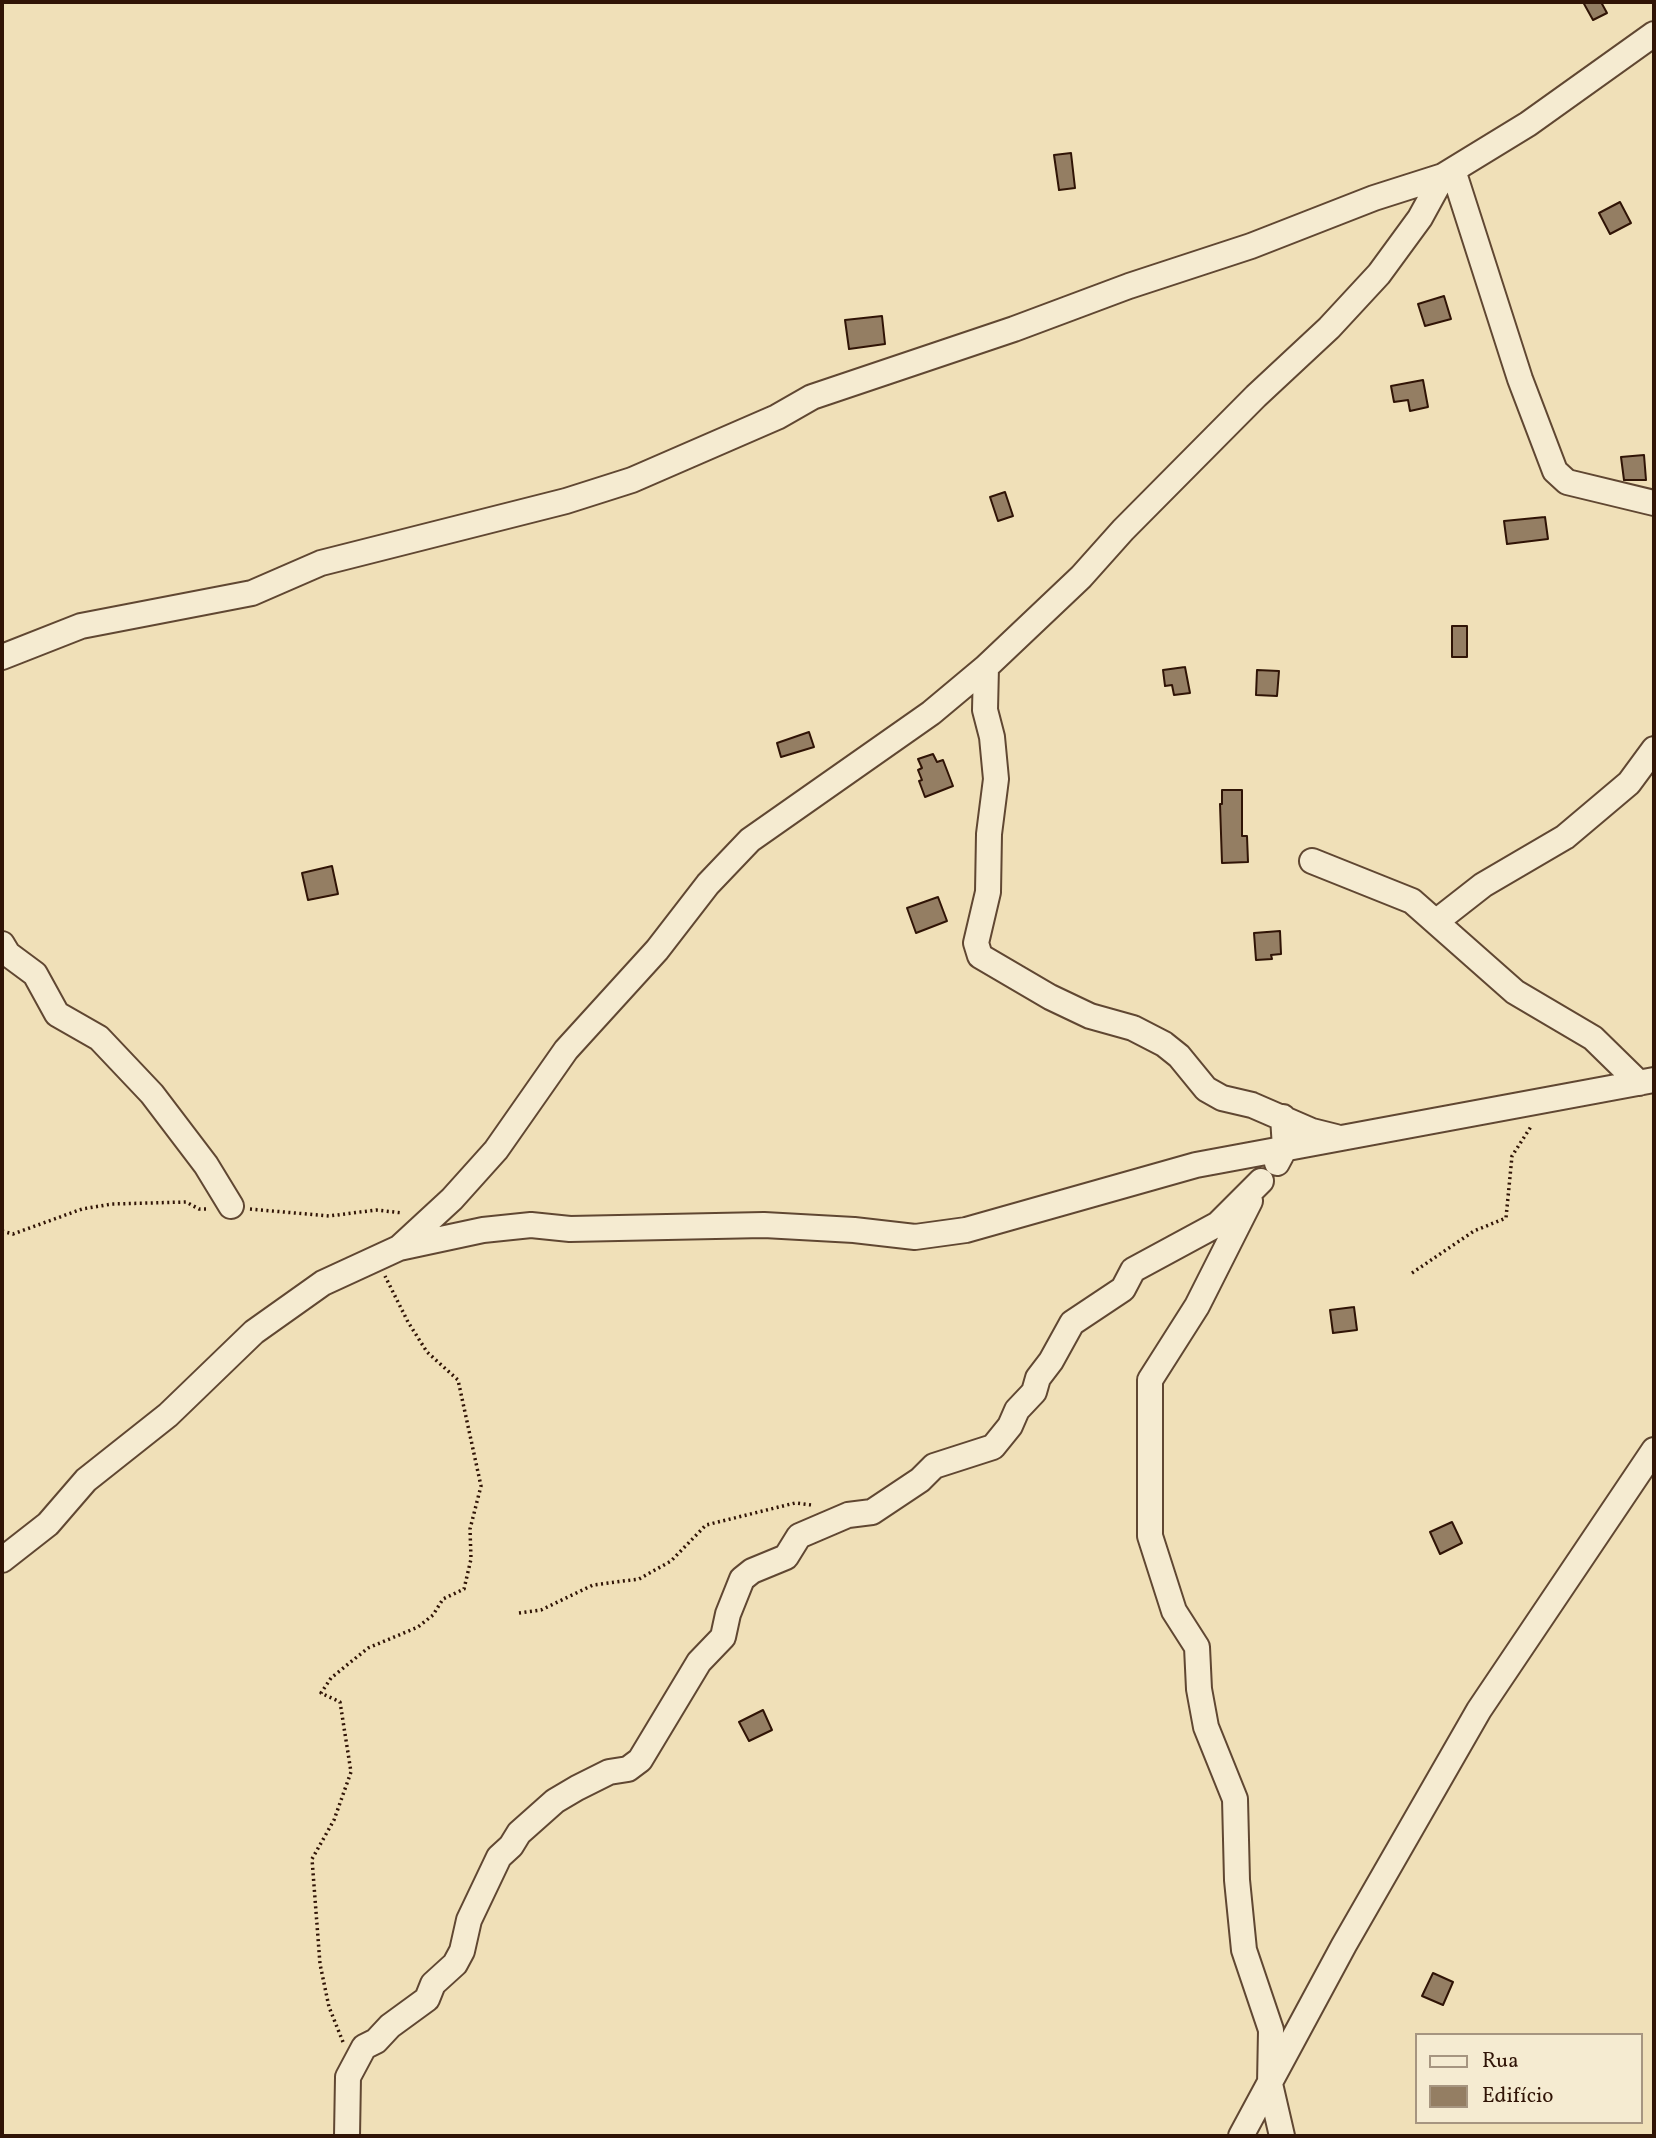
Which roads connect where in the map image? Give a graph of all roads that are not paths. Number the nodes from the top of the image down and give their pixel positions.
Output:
1 (1654, 34) edge
2 (1448, 173) junction
3 (1654, 503) edge
4 (2, 657) edge
5 (986, 667) junction
6 (1654, 749) edge
7 (1312, 861) dead end
8 (1437, 921) junction
9 (2, 944) edge
10 (1646, 1082) edge
11 (1283, 1117) junction
12 (1340, 1138) junction
13 (1285, 1148) junction
14 (1261, 1181) junction
15 (231, 1206) dead end
16 (399, 1248) junction
17 (1654, 1450) edge
18 (2, 1560) edge
19 (1270, 2084) junction
20 (347, 2136) edge
21 (1241, 2136) edge
22 (1282, 2136) edge

1 - 2 street
2 - 3 street
2 - 4 street
2 - 5 street
5 - 11 street
5 - 16 street
6 - 8 street
7 - 8 street
8 - 10 street
9 - 15 street
10 - 12 street
11 - 12 street
11 - 13 street
12 - 13 street
13 - 14 street
13 - 16 street
14 - 19 street
14 - 20 street
16 - 18 street
17 - 19 street
19 - 21 street
19 - 22 street

